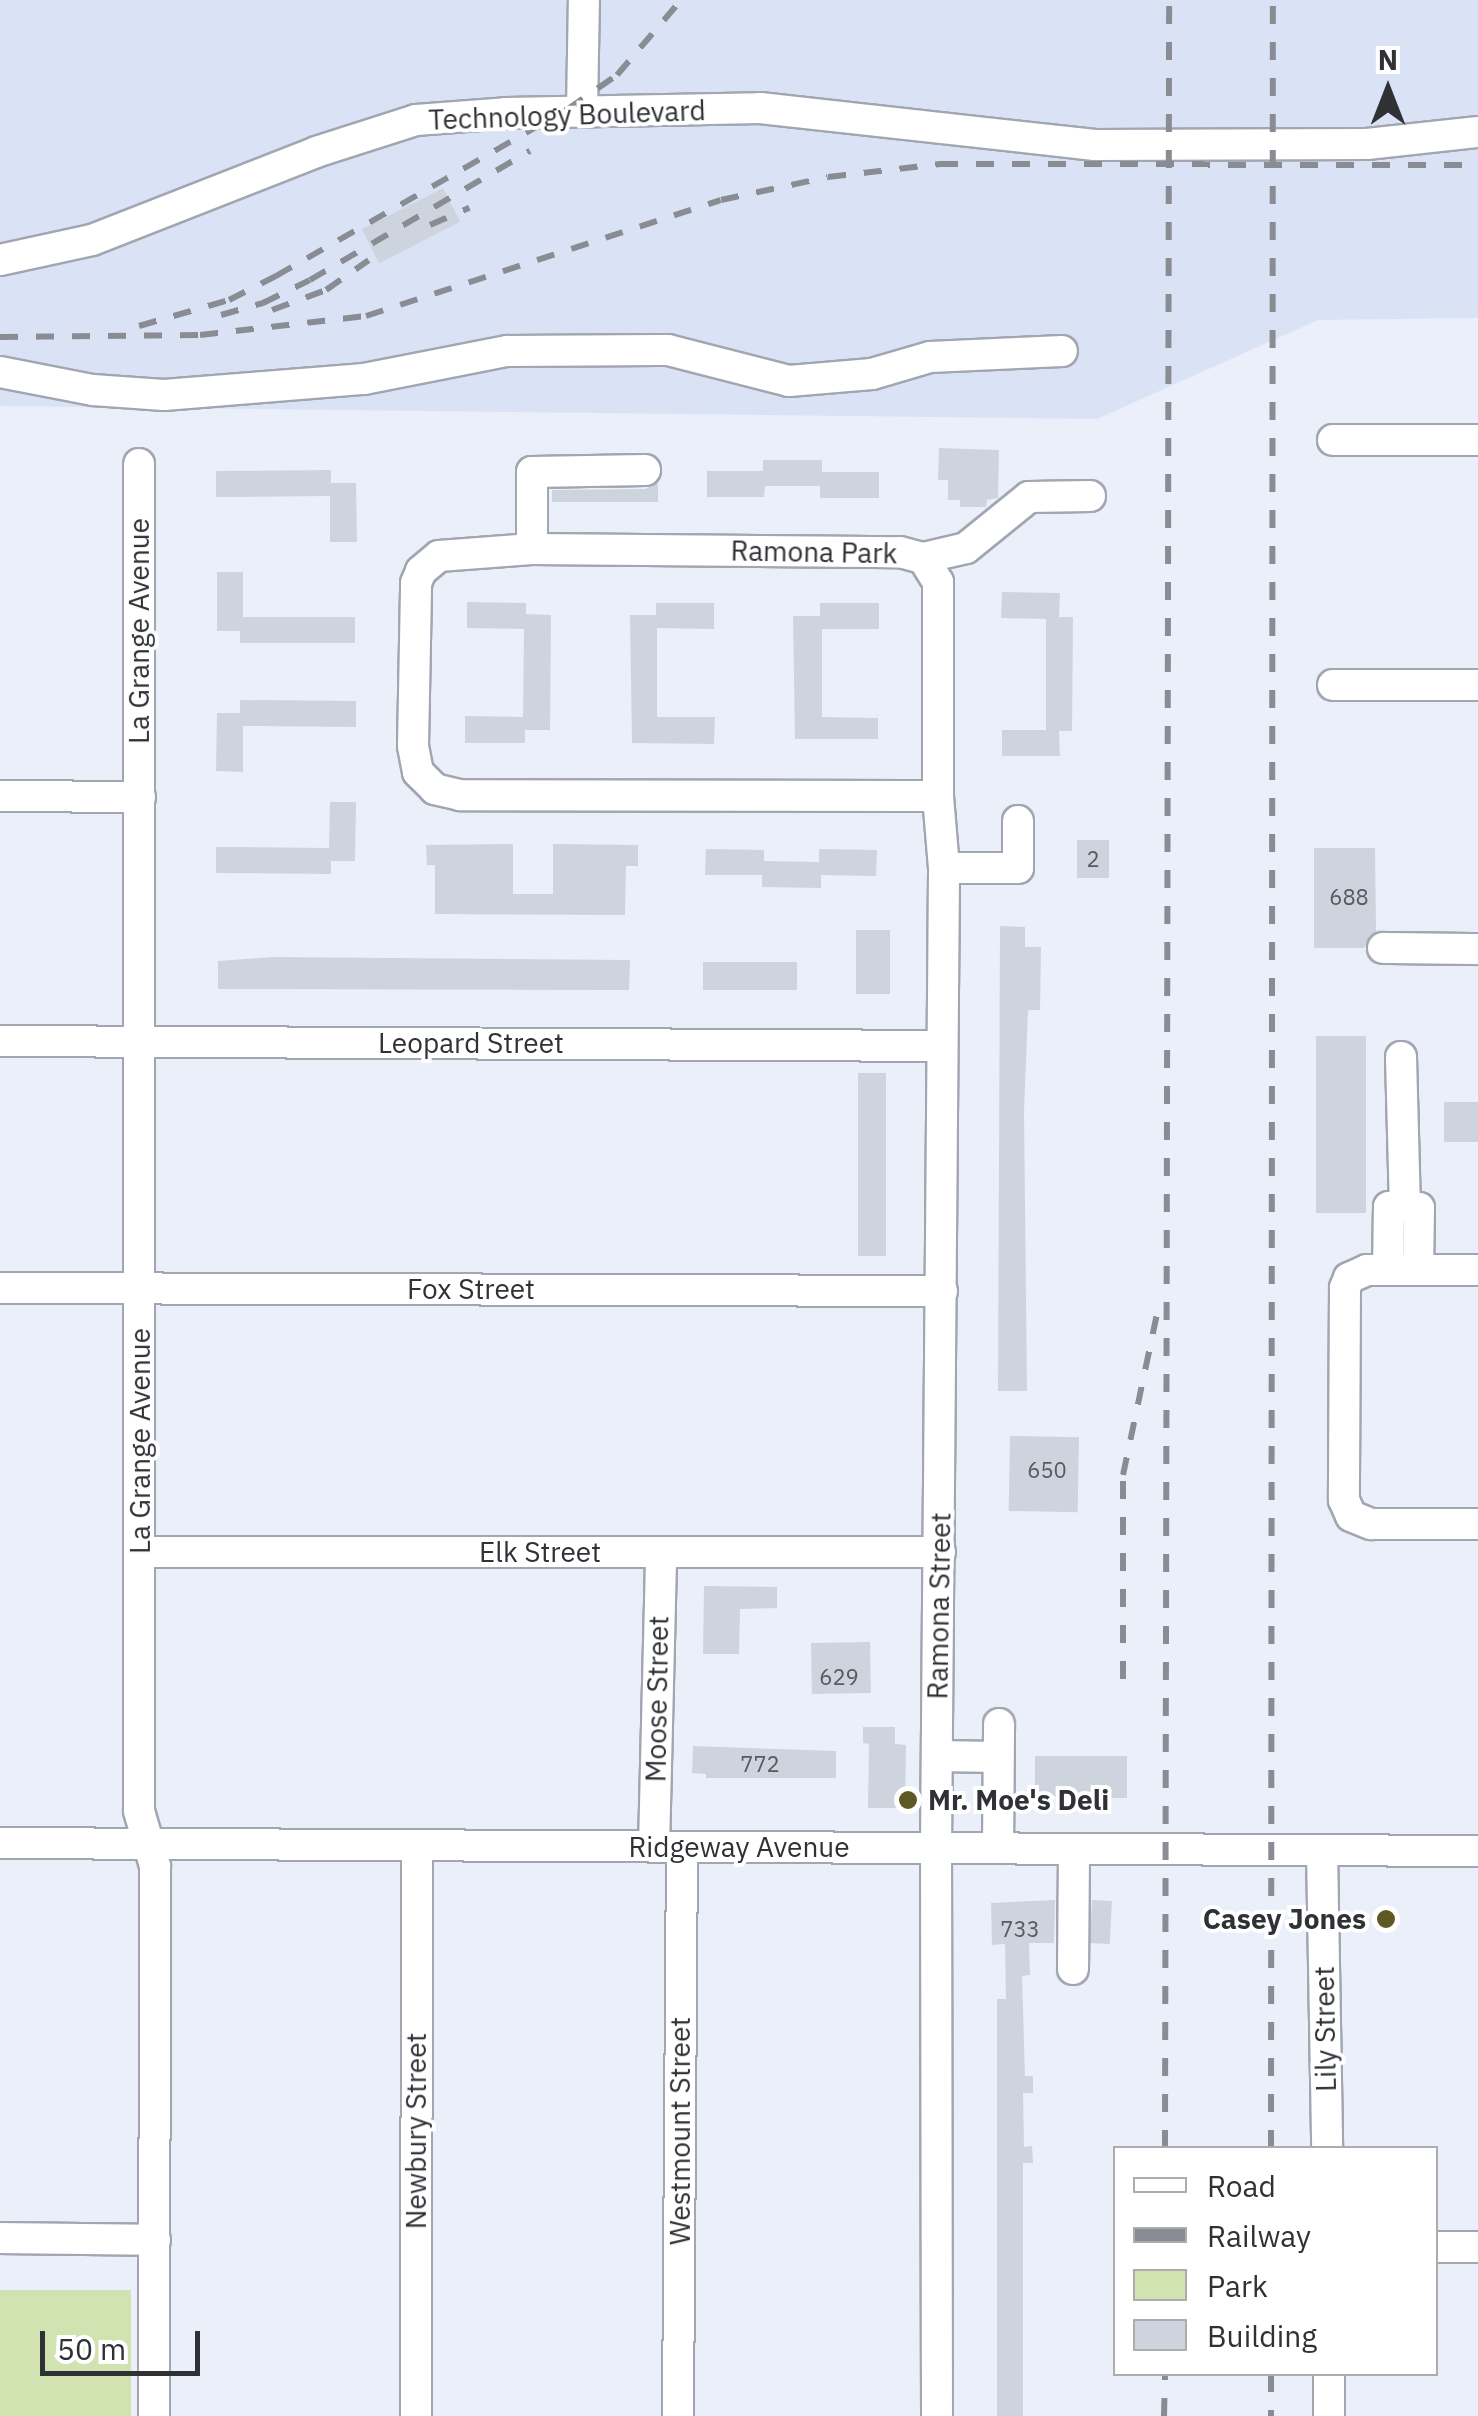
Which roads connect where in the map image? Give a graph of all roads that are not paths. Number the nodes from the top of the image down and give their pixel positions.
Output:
1 (584, 0) edge
2 (582, 110) junction
3 (1478, 132) edge
4 (0, 260) edge
5 (1062, 351) dead end
6 (0, 372) edge
7 (1333, 440) dead end
8 (1478, 440) edge
9 (139, 464) dead end
10 (645, 470) dead end
11 (1090, 496) dead end
12 (532, 550) junction
13 (924, 558) junction
14 (1333, 685) dead end
15 (1478, 685) edge
16 (0, 796) edge
17 (938, 796) junction
18 (140, 797) junction
19 (1018, 821) dead end
20 (944, 868) junction
21 (1383, 948) dead end
22 (1478, 948) edge
23 (0, 1041) edge
24 (140, 1041) junction
25 (942, 1046) junction
26 (1401, 1056) dead end
27 (1403, 1270) junction
28 (1478, 1270) edge
29 (0, 1288) edge
30 (140, 1288) junction
31 (942, 1291) junction
32 (1478, 1524) edge
33 (140, 1552) junction
34 (661, 1552) junction
35 (940, 1552) junction
36 (999, 1724) dead end
37 (937, 1756) junction
38 (998, 1756) junction
39 (0, 1843) edge
40 (149, 1843) junction
41 (417, 1846) junction
42 (668, 1847) junction
43 (936, 1848) junction
44 (998, 1848) junction
45 (1074, 1848) junction
46 (1322, 1850) junction
47 (1478, 1851) edge
48 (1073, 1969) dead end
49 (1327, 2146) edge
50 (0, 2238) edge
51 (155, 2240) junction
52 (1438, 2247) edge
53 (1478, 2247) edge
54 (1329, 2376) edge
55 (154, 2416) edge
56 (416, 2416) edge
57 (678, 2416) edge
58 (937, 2416) edge
59 (1329, 2416) edge

1 - 2 street
2 - 3 street, Technology Boulevard
2 - 4 street, Technology Boulevard
5 - 6 street
7 - 8 street
9 - 18 street, La Grange Avenue
10 - 12 street
11 - 13 street
12 - 13 street, Ramona Park
12 - 17 street, Ramona Park
13 - 17 street, Ramona Park
14 - 15 street
16 - 18 street
17 - 20 street, Ramona Street
18 - 24 street, La Grange Avenue
19 - 20 street
20 - 25 street, Ramona Street
21 - 22 street
23 - 24 street, Leopard Street
24 - 25 street, Leopard Street
24 - 30 street, La Grange Avenue
25 - 31 street, Ramona Street
26 - 27 street
27 - 28 street
27 - 32 street
29 - 30 street, Fox Street
30 - 31 street, Fox Street
30 - 33 street, La Grange Avenue
31 - 35 street, Ramona Street
33 - 34 street, Elk Street
33 - 40 street, La Grange Avenue
34 - 35 street, Elk Street
34 - 42 street, Moose Street
35 - 37 street, Ramona Street
36 - 38 street
37 - 38 street
37 - 43 street, Ramona Street
38 - 44 street
39 - 40 street, Ridgeway Avenue
40 - 41 street, Ridgeway Avenue
40 - 51 street, La Grange Avenue
41 - 42 street, Ridgeway Avenue
41 - 56 street, Newbury Street
42 - 43 street, Ridgeway Avenue
42 - 57 street, Westmount Street
43 - 44 street, Ridgeway Avenue
43 - 58 street, Ramona Street
44 - 45 street, Ridgeway Avenue
45 - 46 street, Ridgeway Avenue
45 - 48 street
46 - 47 street, Ridgeway Avenue
46 - 49 street, Lily Street
50 - 51 street
51 - 55 street, La Grange Avenue
52 - 53 street
54 - 59 street

